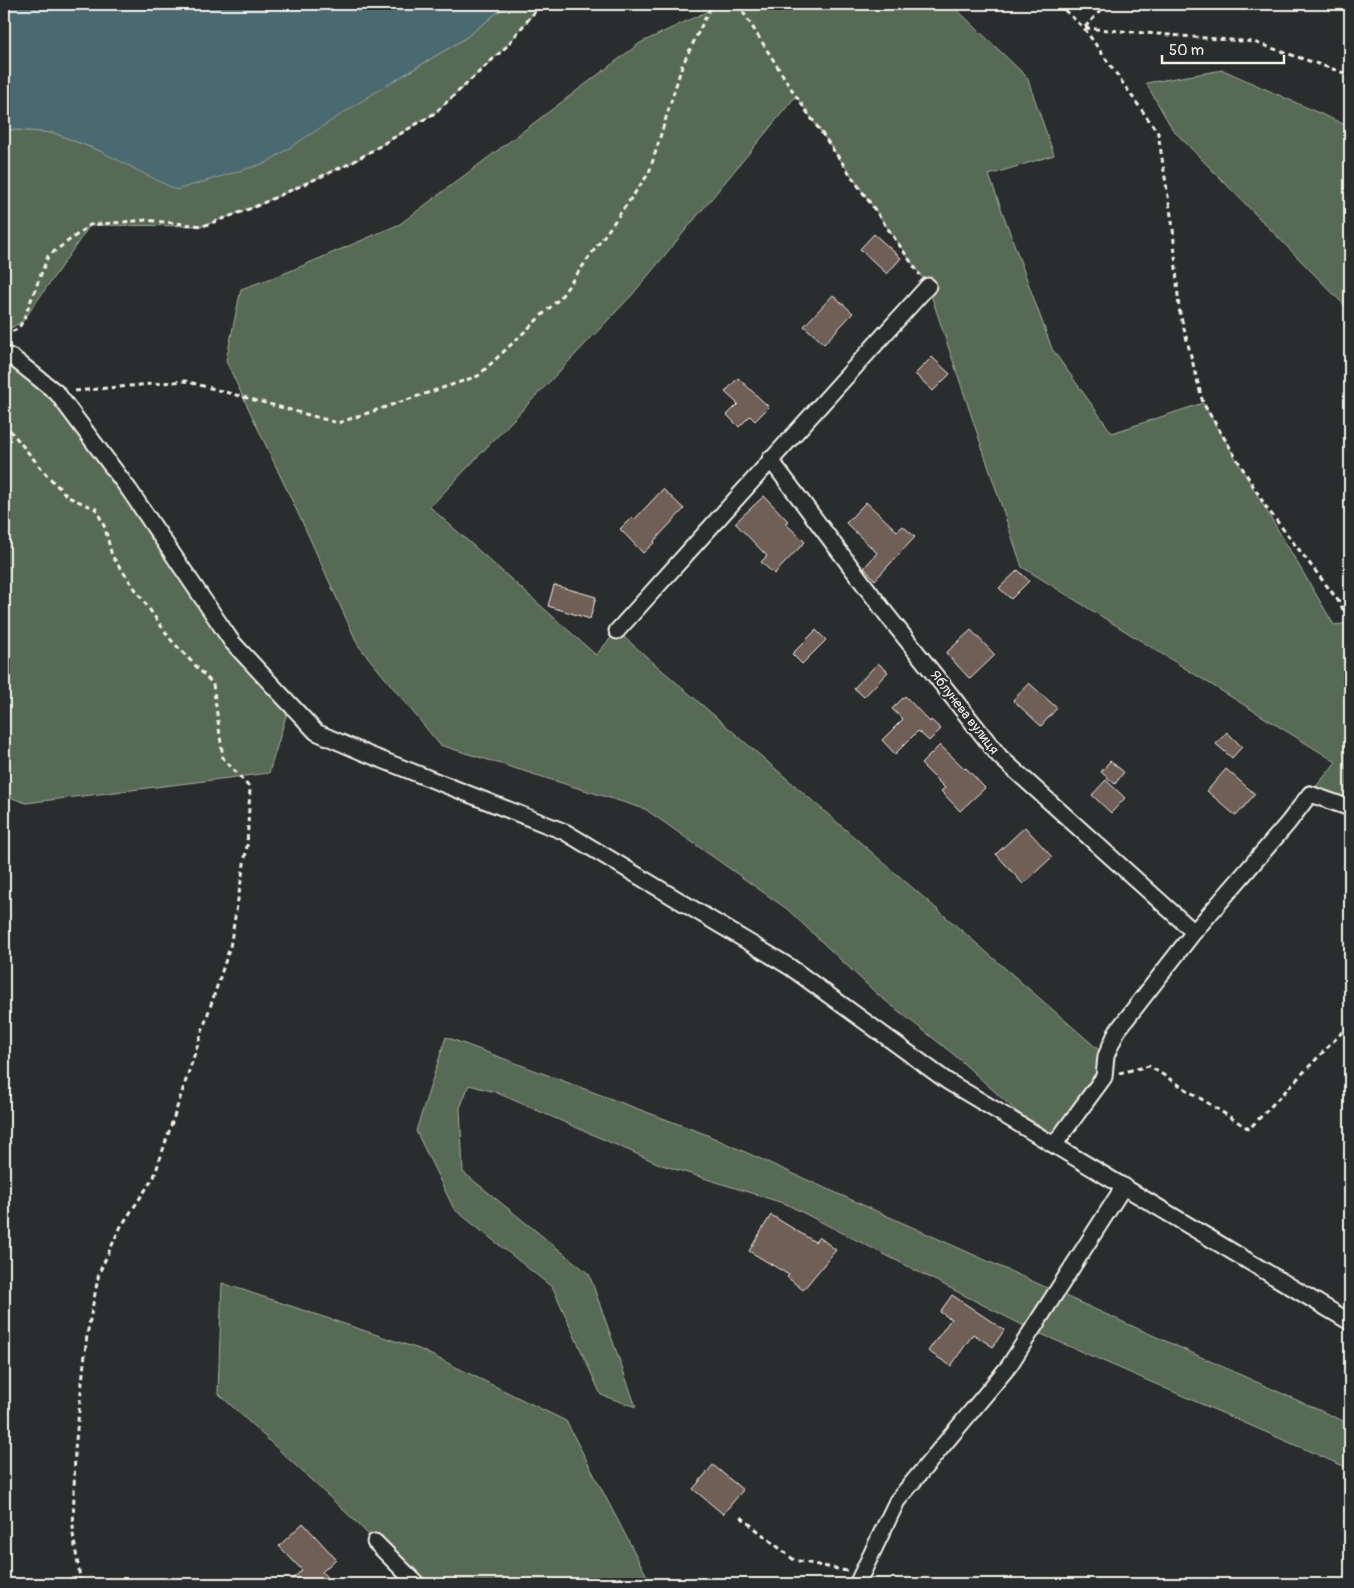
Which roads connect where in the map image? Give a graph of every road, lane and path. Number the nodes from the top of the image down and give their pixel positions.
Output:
1 (541, 4) edge
2 (712, 4) edge
3 (738, 4) edge
4 (1058, 4) edge
5 (1107, 4) edge
6 (1084, 28) junction
7 (1350, 75) edge
8 (928, 286) joint
9 (4, 335) edge
10 (4, 354) edge
11 (57, 393) junction
12 (4, 423) edge
13 (770, 459) junction
14 (1350, 620) edge
15 (617, 632) dead end
16 (1350, 808) edge
17 (1194, 932) junction
18 (1350, 1024) edge
19 (1104, 1077) junction
20 (1054, 1145) junction
21 (1124, 1186) junction
22 (1350, 1322) edge
23 (740, 1516) dead end
24 (375, 1542) dead end
25 (859, 1579) edge
26 (81, 1584) edge
27 (417, 1584) edge

1 - 9 path
2 - 11 path
3 - 8 path
4 - 6 path
5 - 6 path
6 - 7 path
6 - 14 path
8 - 13 street
10 - 11 street
11 - 20 street
12 - 26 path
13 - 15 street
13 - 17 street, Яблунева вулиця
16 - 17 street
17 - 19 street
18 - 19 path
19 - 20 street
20 - 21 street
21 - 22 street
21 - 25 street
23 - 25 path
24 - 27 street

